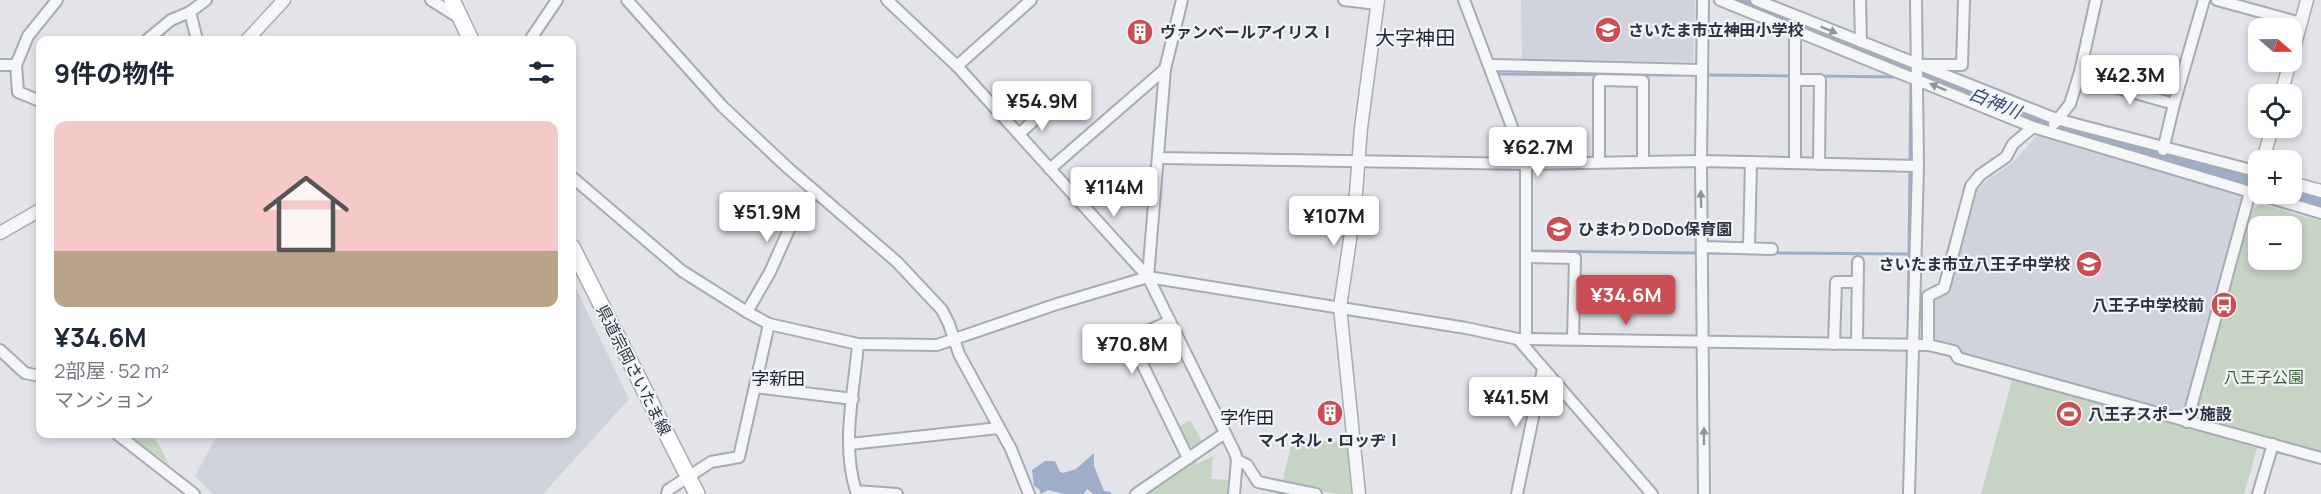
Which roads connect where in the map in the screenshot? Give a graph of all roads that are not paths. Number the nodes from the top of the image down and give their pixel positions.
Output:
1 (57, 0) edge
2 (206, 0) edge
3 (284, 0) edge
4 (431, 0) edge
5 (452, 0) edge
6 (557, 0) edge
7 (627, 0) edge
8 (887, 0) edge
9 (1031, 0) edge
10 (1182, 0) edge
11 (1344, 0) edge
12 (1464, 0) edge
13 (1703, 0) edge
14 (1720, 0) edge
15 (1756, 0) edge
16 (1860, 0) edge
17 (1916, 0) edge
18 (1964, 0) edge
19 (2096, 0) edge
20 (2204, 0) edge
21 (2217, 0) edge
22 (2307, 0) edge
23 (1378, 2) edge
24 (190, 12) junction
25 (2283, 18) edge
26 (461, 19) junction
27 (2302, 19) edge
28 (1796, 30) junction
29 (152, 36) edge
30 (196, 36) edge
31 (251, 36) edge
32 (469, 36) edge
33 (533, 36) edge
34 (1861, 42) junction
35 (0, 65) edge
36 (16, 65) junction
37 (1917, 65) junction
38 (957, 66) junction
39 (1491, 66) junction
40 (1165, 69) junction
41 (1701, 70) junction
42 (1917, 79) junction
43 (1795, 80) junction
44 (2093, 81) dead end
45 (36, 99) edge
46 (2174, 104) junction
47 (1046, 109) dead end
48 (2056, 119) junction
49 (2033, 127) junction
50 (2051, 132) junction
51 (1019, 134) junction
52 (2163, 149) junction
53 (1158, 158) junction
54 (1359, 161) junction
55 (1701, 161) junction
56 (1599, 162) junction
57 (1643, 162) junction
58 (1751, 162) junction
59 (1795, 163) junction
60 (1526, 164) junction
61 (1819, 164) junction
62 (1918, 166) junction
63 (1050, 169) junction
64 (2248, 169) edge
65 (576, 180) edge
66 (2302, 186) edge
67 (815, 191) junction
68 (2248, 191) edge
69 (2321, 191) edge
70 (2248, 199) edge
71 (2291, 204) edge
72 (36, 212) edge
73 (2321, 213) edge
74 (0, 233) edge
75 (1702, 247) junction
76 (1749, 248) junction
77 (1772, 249) dead end
78 (576, 255) edge
79 (1526, 257) junction
80 (1858, 262) dead end
81 (1148, 277) junction
82 (1858, 282) junction
83 (1340, 308) junction
84 (747, 312) junction
85 (1170, 321) junction
86 (769, 324) junction
87 (954, 339) junction
88 (1522, 339) junction
89 (1573, 339) junction
90 (1703, 341) junction
91 (858, 344) junction
92 (1834, 344) junction
93 (1857, 344) junction
94 (1913, 345) junction
95 (1928, 345) junction
96 (0, 350) edge
97 (1543, 369) junction
98 (36, 375) edge
99 (755, 387) junction
100 (853, 399) junction
101 (2187, 422) junction
102 (999, 428) junction
103 (1225, 433) junction
104 (122, 438) edge
105 (850, 444) junction
106 (2272, 444) junction
107 (1188, 458) junction
108 (2321, 458) edge
109 (1237, 460) junction
110 (688, 477) junction
111 (194, 494) edge
112 (667, 494) edge
113 (697, 494) edge
114 (897, 494) edge
115 (1029, 494) edge
116 (1136, 494) edge
117 (1234, 494) edge
118 (1316, 494) edge
119 (1359, 494) edge
120 (1517, 494) edge
121 (1652, 494) edge
122 (1704, 494) edge
123 (1909, 494) edge
124 (2259, 494) edge

1 - 36 street
2 - 24 street
3 - 31 street
4 - 26 street
5 - 26 main road
6 - 33 street
7 - 67 street
8 - 38 street
9 - 38 street
10 - 40 street
11 - 23 street
12 - 39 street
13 - 41 street
14 - 28 street
15 -> 34 street
16 - 34 street
17 - 37 street
18 - 37 street
19 - 48 street
20 - 46 street
21 - 25 street
22 - 27 street
23 - 54 street
24 - 29 street
24 - 30 street
26 - 32 main road
28 - 42 street
28 - 43 street
34 - 37 street
35 - 36 street
36 - 45 street
37 - 42 street
37 - 48 street
38 - 51 street
39 - 41 street
39 - 60 street
40 - 53 street
40 - 63 street
41 - 55 street
49 -> 42 street
42 - 62 street
43 - 59 street
43 - 61 street
44 - 46 street
46 - 52 street
47 - 51 street
48 - 50 street
48 - 52 street
49 - 50 street
49 - 95 street
50 - 68 street
51 - 63 street
52 - 64 street
53 - 54 street
53 - 81 street
54 - 60 street
54 - 83 street
55 - 57 street
55 - 58 street
75 -> 55 street
56 - 57 street
56 - 57 street
56 - 60 street
58 - 59 street
58 - 76 street
59 - 61 street
60 - 79 street
61 - 62 street
62 - 94 street
63 - 81 street
65 - 84 street
66 - 69 street
67 - 84 street
67 - 87 street
70 - 101 street
71 - 73 street
72 - 74 street
75 - 76 street
75 - 90 street
76 - 77 street
78 - 110 main road, 県道宗岡さいたま線
79 - 88 street
79 - 89 street
80 - 82 street
81 - 83 street
81 - 85 street
81 - 87 street
82 - 92 street
82 - 93 street
83 - 88 street
83 - 119 street
84 - 86 street
85 - 103 street
85 - 107 street
86 - 91 street
86 - 99 street
87 - 91 street
87 - 102 street
88 - 89 street
88 - 97 street
89 - 90 street
90 - 92 street
122 -> 90 street
91 - 100 street
92 - 93 street
93 - 94 street
94 - 95 street
94 - 123 street
95 - 101 street
96 - 98 street
97 - 120 street
97 - 121 street
99 - 100 street
99 - 110 street
100 - 105 street
101 - 106 street
102 - 105 street
102 - 115 street
103 - 107 street
103 - 109 street
104 - 111 street
105 - 114 street
106 - 108 street
106 - 124 street
107 - 116 street
109 - 117 street
109 - 118 street
110 - 112 street
110 - 113 main road, 県道宗岡さいたま線

